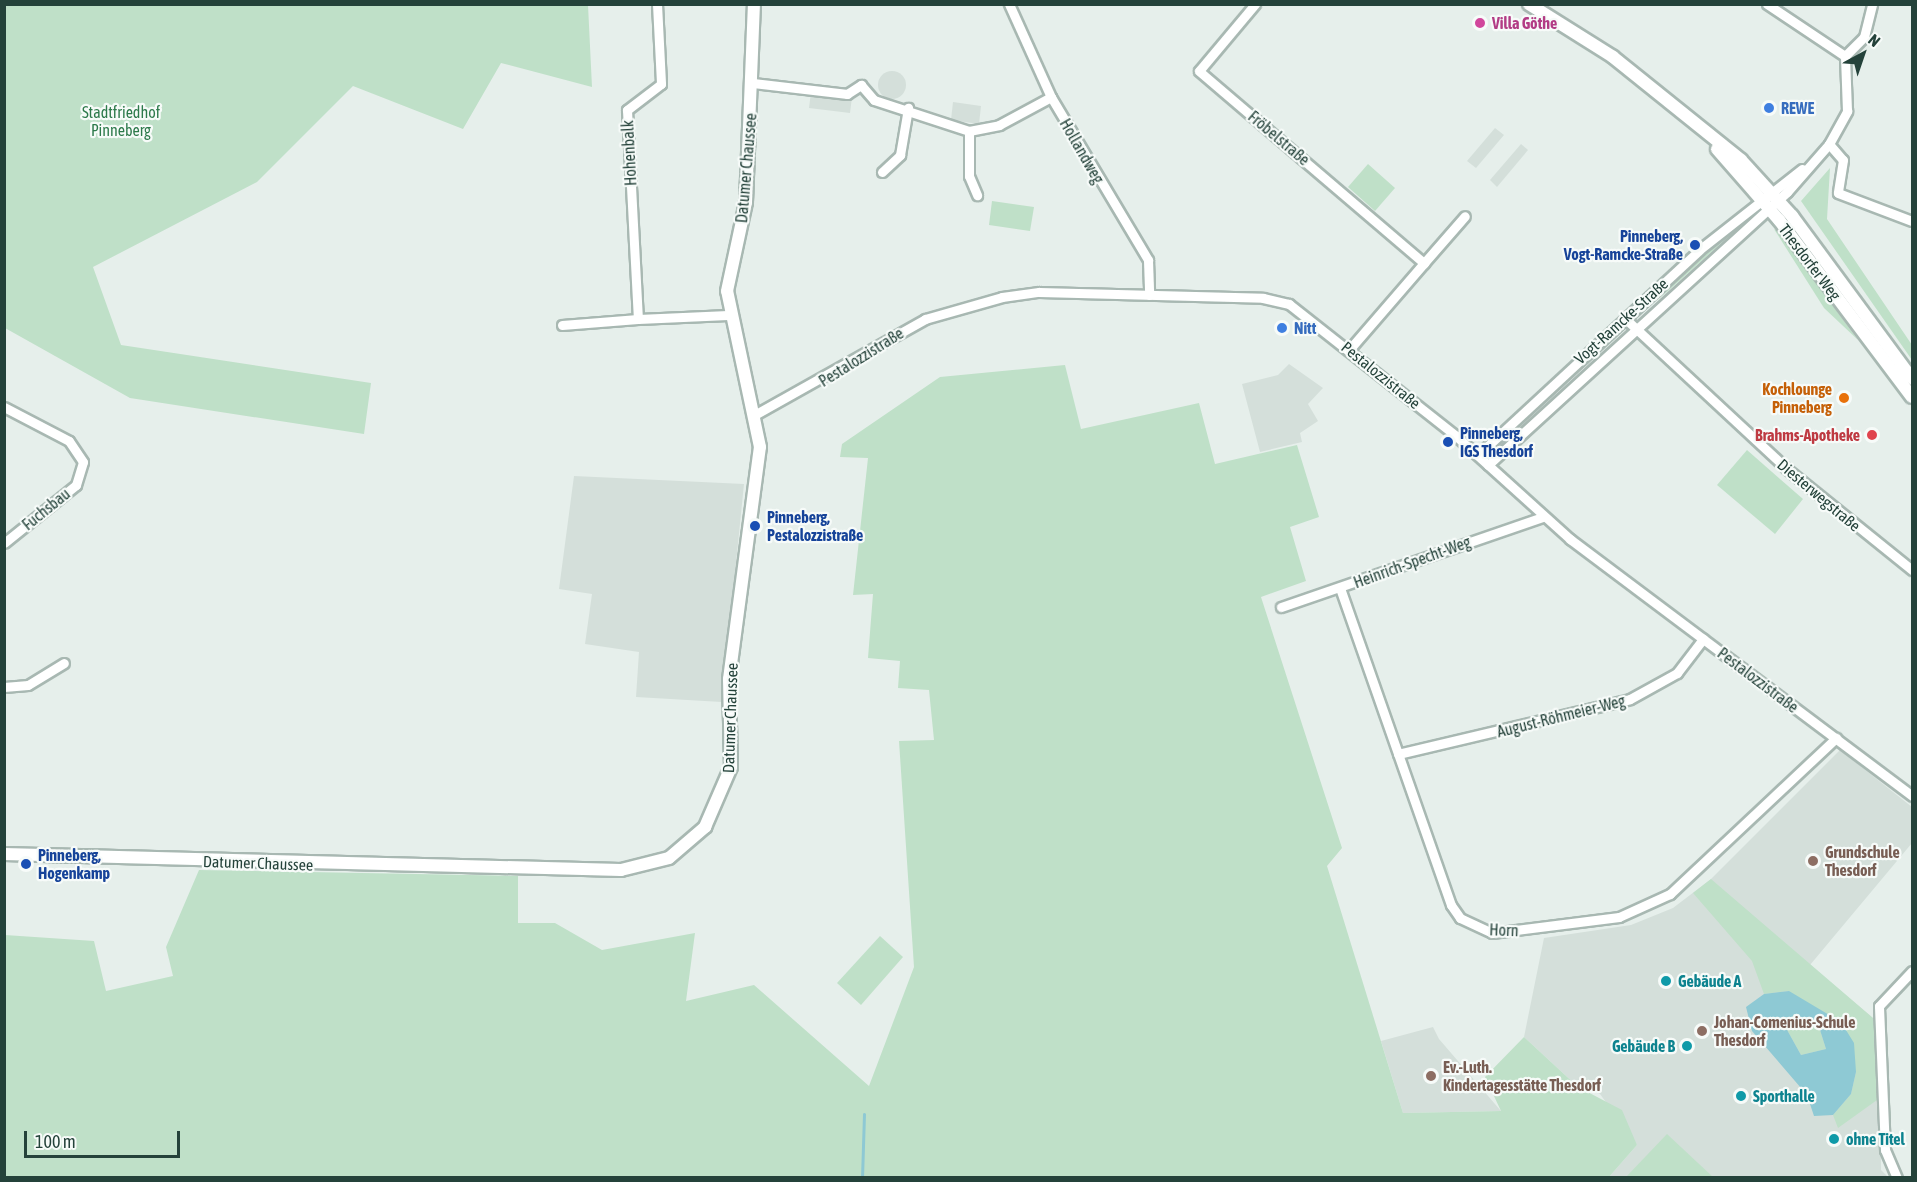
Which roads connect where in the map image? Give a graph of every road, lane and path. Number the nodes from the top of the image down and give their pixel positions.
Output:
1 (657, 4) edge
2 (754, 4) edge
3 (1009, 4) edge
4 (1255, 4) edge
5 (1529, 4) edge
6 (1767, 4) edge
7 (1872, 4) edge
8 (1845, 56) junction
9 (753, 83) junction
10 (1051, 97) junction
11 (908, 108) junction
12 (969, 131) junction
13 (1829, 144) junction
14 (882, 172) dead end
15 (977, 195) dead end
16 (1769, 199) junction
17 (1465, 216) dead end
18 (1912, 220) edge
19 (1424, 263) junction
20 (1149, 295) junction
21 (728, 315) junction
22 (1625, 317) junction
23 (638, 319) junction
24 (562, 326) dead end
25 (1634, 326) junction
26 (1349, 350) junction
27 (1912, 379) edge
28 (1912, 397) edge
29 (4, 407) edge
30 (756, 414) junction
31 (1478, 455) junction
32 (1488, 465) junction
33 (1542, 517) junction
34 (4, 543) edge
35 (1912, 570) edge
36 (1340, 588) junction
37 (1281, 608) dead end
38 (1703, 639) junction
39 (64, 663) dead end
40 (4, 687) edge
41 (1836, 738) junction
42 (1398, 754) junction
43 (1912, 796) edge
44 (4, 854) edge
45 (1912, 971) edge
46 (1896, 1178) edge

1 - 23 street, Hohenbalk
2 - 9 street, Datumer Chaussee
3 - 10 street, Hollandweg
4 - 19 street, Fröbelstraße
5 - 16 street, Thesdorfer Weg
6 - 8 street
7 - 8 street
8 - 13 street
9 - 11 street
9 - 21 street, Datumer Chaussee
10 - 12 street
10 - 20 street, Hollandweg
11 - 12 street
11 - 14 street
12 - 15 street
13 - 16 street
13 - 18 street
16 - 22 street, Vogt-Ramcke-Straße
16 - 25 street, Vogt-Ramcke-Straße
16 - 27 street, Thesdorfer Weg
16 - 28 street, Thesdorfer Weg
17 - 19 street
19 - 26 street
20 - 26 street, Pestalozzistraße
20 - 30 street, Pestalozzistraße
21 - 23 street
21 - 30 street, Datumer Chaussee
22 - 25 street, Diesterwegstraße
22 - 31 street, Vogt-Ramcke-Straße
23 - 24 street
25 - 32 street, Vogt-Ramcke-Straße
25 - 35 street, Diesterwegstraße
26 - 31 street, Pestalozzistraße
29 - 34 street, Fuchsbau
30 - 44 street, Datumer Chaussee
31 - 32 street, Pestalozzistraße
32 - 33 street, Pestalozzistraße
33 - 36 street, Heinrich-Specht-Weg
33 - 38 street, Pestalozzistraße
36 - 37 street, Heinrich-Specht-Weg
36 - 42 street, Horn
38 - 41 street, Pestalozzistraße
38 - 42 street, August-Röhmeier-Weg
39 - 40 street
41 - 42 street, Horn
41 - 43 street, Pestalozzistraße
45 - 46 street

